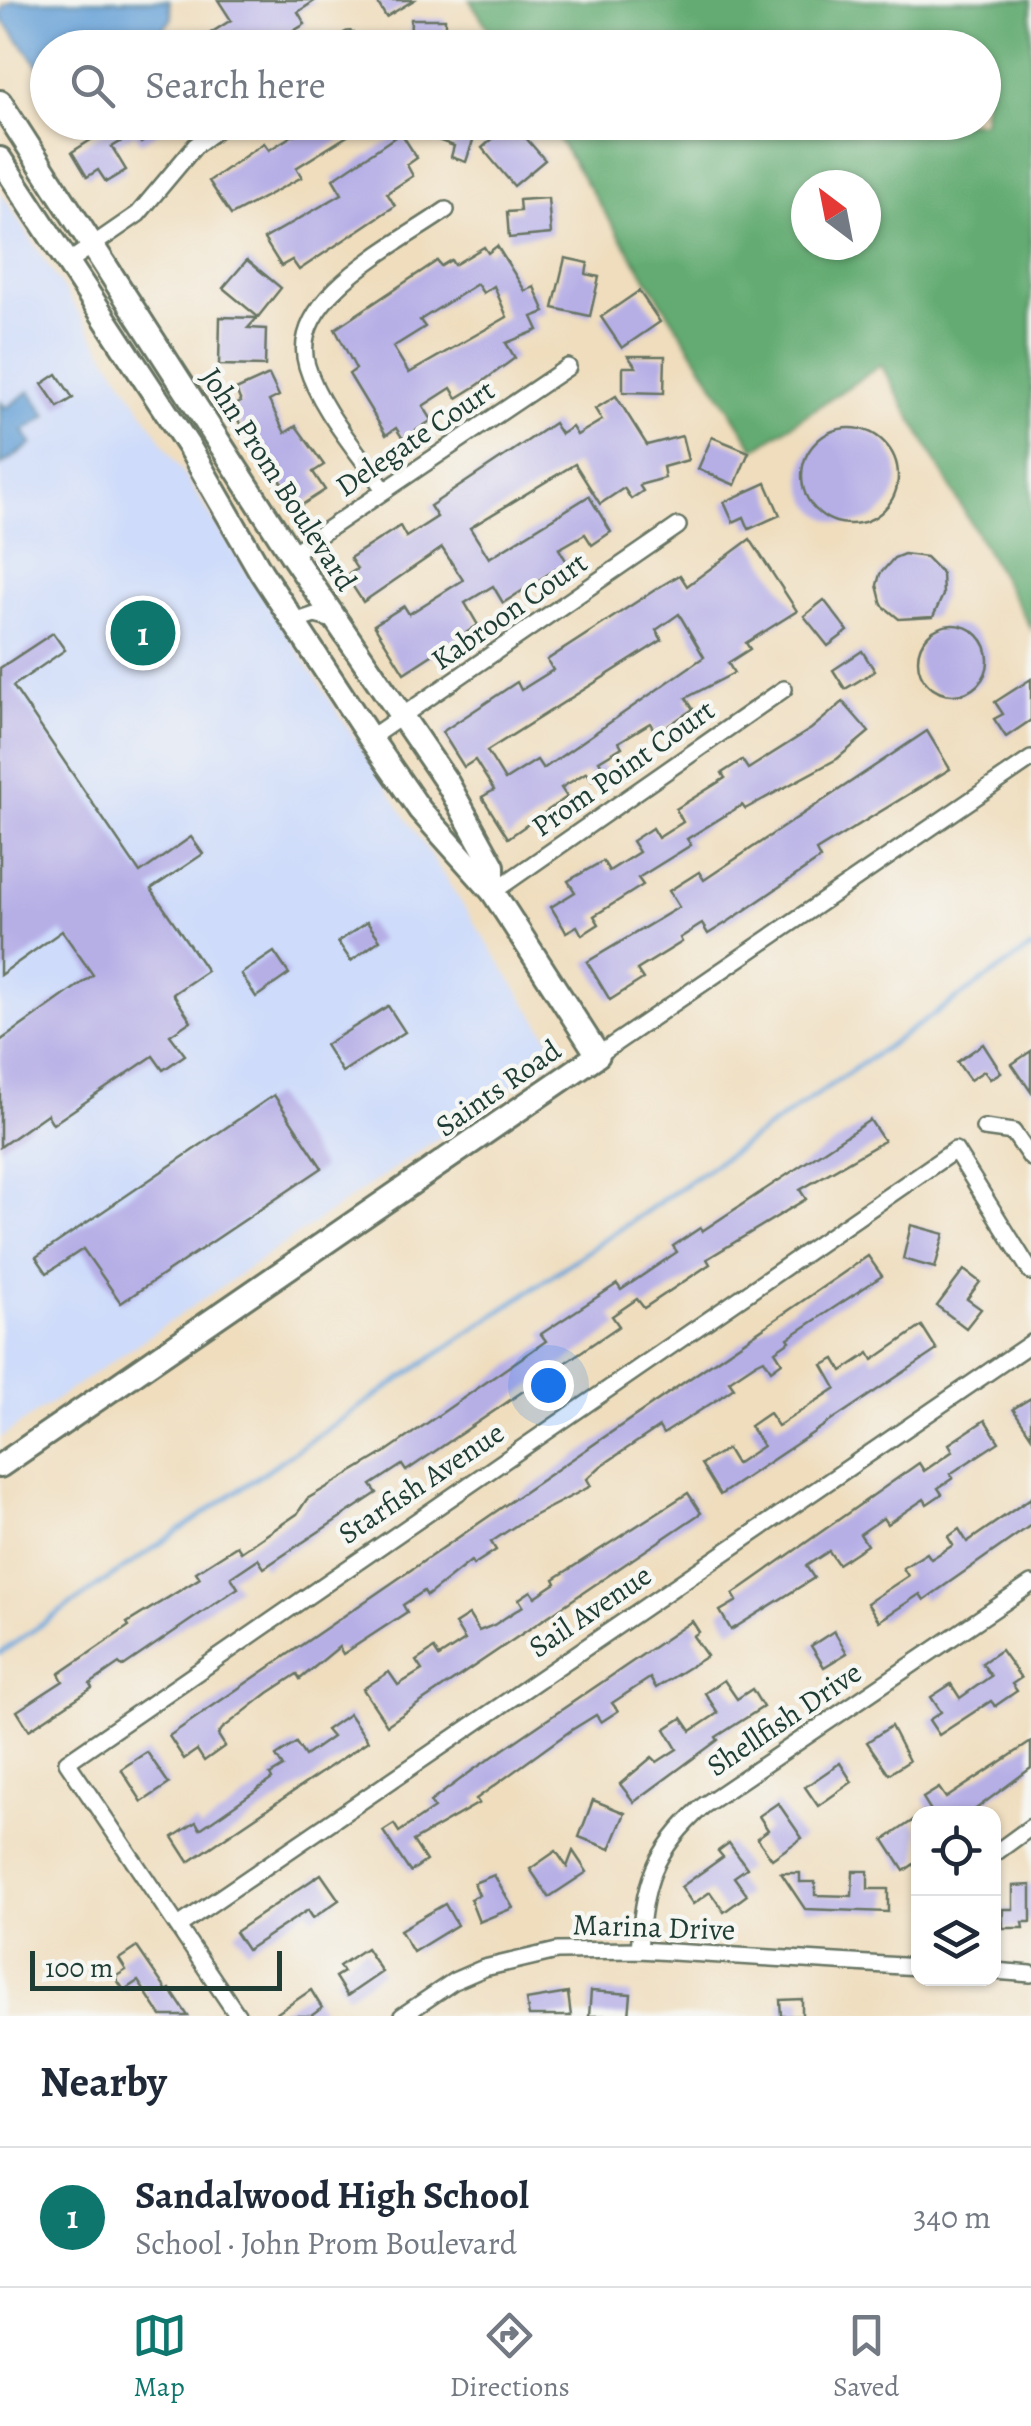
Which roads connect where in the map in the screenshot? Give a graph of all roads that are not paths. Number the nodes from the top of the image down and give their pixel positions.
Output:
1 (0, 102) edge
2 (202, 140) edge
3 (0, 158) edge
4 (446, 210) dead end
5 (93, 247) junction
6 (67, 263) junction
7 (568, 366) dead end
8 (384, 490) junction
9 (678, 526) dead end
10 (291, 554) junction
11 (337, 621) junction
12 (294, 622) junction
13 (784, 689) dead end
14 (402, 719) junction
15 (370, 738) junction
16 (1031, 759) edge
17 (493, 892) junction
18 (598, 1055) junction
19 (984, 1128) dead end
20 (1026, 1141) edge
21 (1031, 1158) edge
22 (1031, 1272) edge
23 (1031, 1343) edge
24 (0, 1466) edge
25 (1031, 1584) edge
26 (1031, 1826) edge
27 (1001, 1849) edge
28 (180, 1925) junction
29 (639, 1950) junction
30 (911, 1967) edge
31 (1001, 1972) edge
32 (1031, 1974) edge
33 (238, 2016) edge
34 (402, 2016) edge

1 - 5 street, John Prom Boulevard
2 - 5 street
3 - 6 street, John Prom Boulevard
4 - 8 street
5 - 6 street
5 - 10 street, John Prom Boulevard
6 - 12 street, John Prom Boulevard
7 - 8 street, Delegate Court
8 - 10 street, Delegate Court
9 - 14 street, Kabroon Court
10 - 11 street, John Prom Boulevard
11 - 12 street
11 - 14 street, John Prom Boulevard
12 - 15 street, John Prom Boulevard
13 - 17 street, Prom Point Court
14 - 15 street, Kabroon Court
14 - 17 street, John Prom Boulevard
15 - 17 street, John Prom Boulevard
16 - 18 street, Saints Road
17 - 18 street, John Prom Boulevard
18 - 24 street, Saints Road
19 - 20 street
20 - 21 street
22 - 28 street, Starfish Avenue
23 - 28 street, Sail Avenue
25 - 29 street, Shellfish Drive
26 - 27 street
28 - 33 street
29 - 30 street, Marina Drive
29 - 34 street, Marina Drive
31 - 32 street

